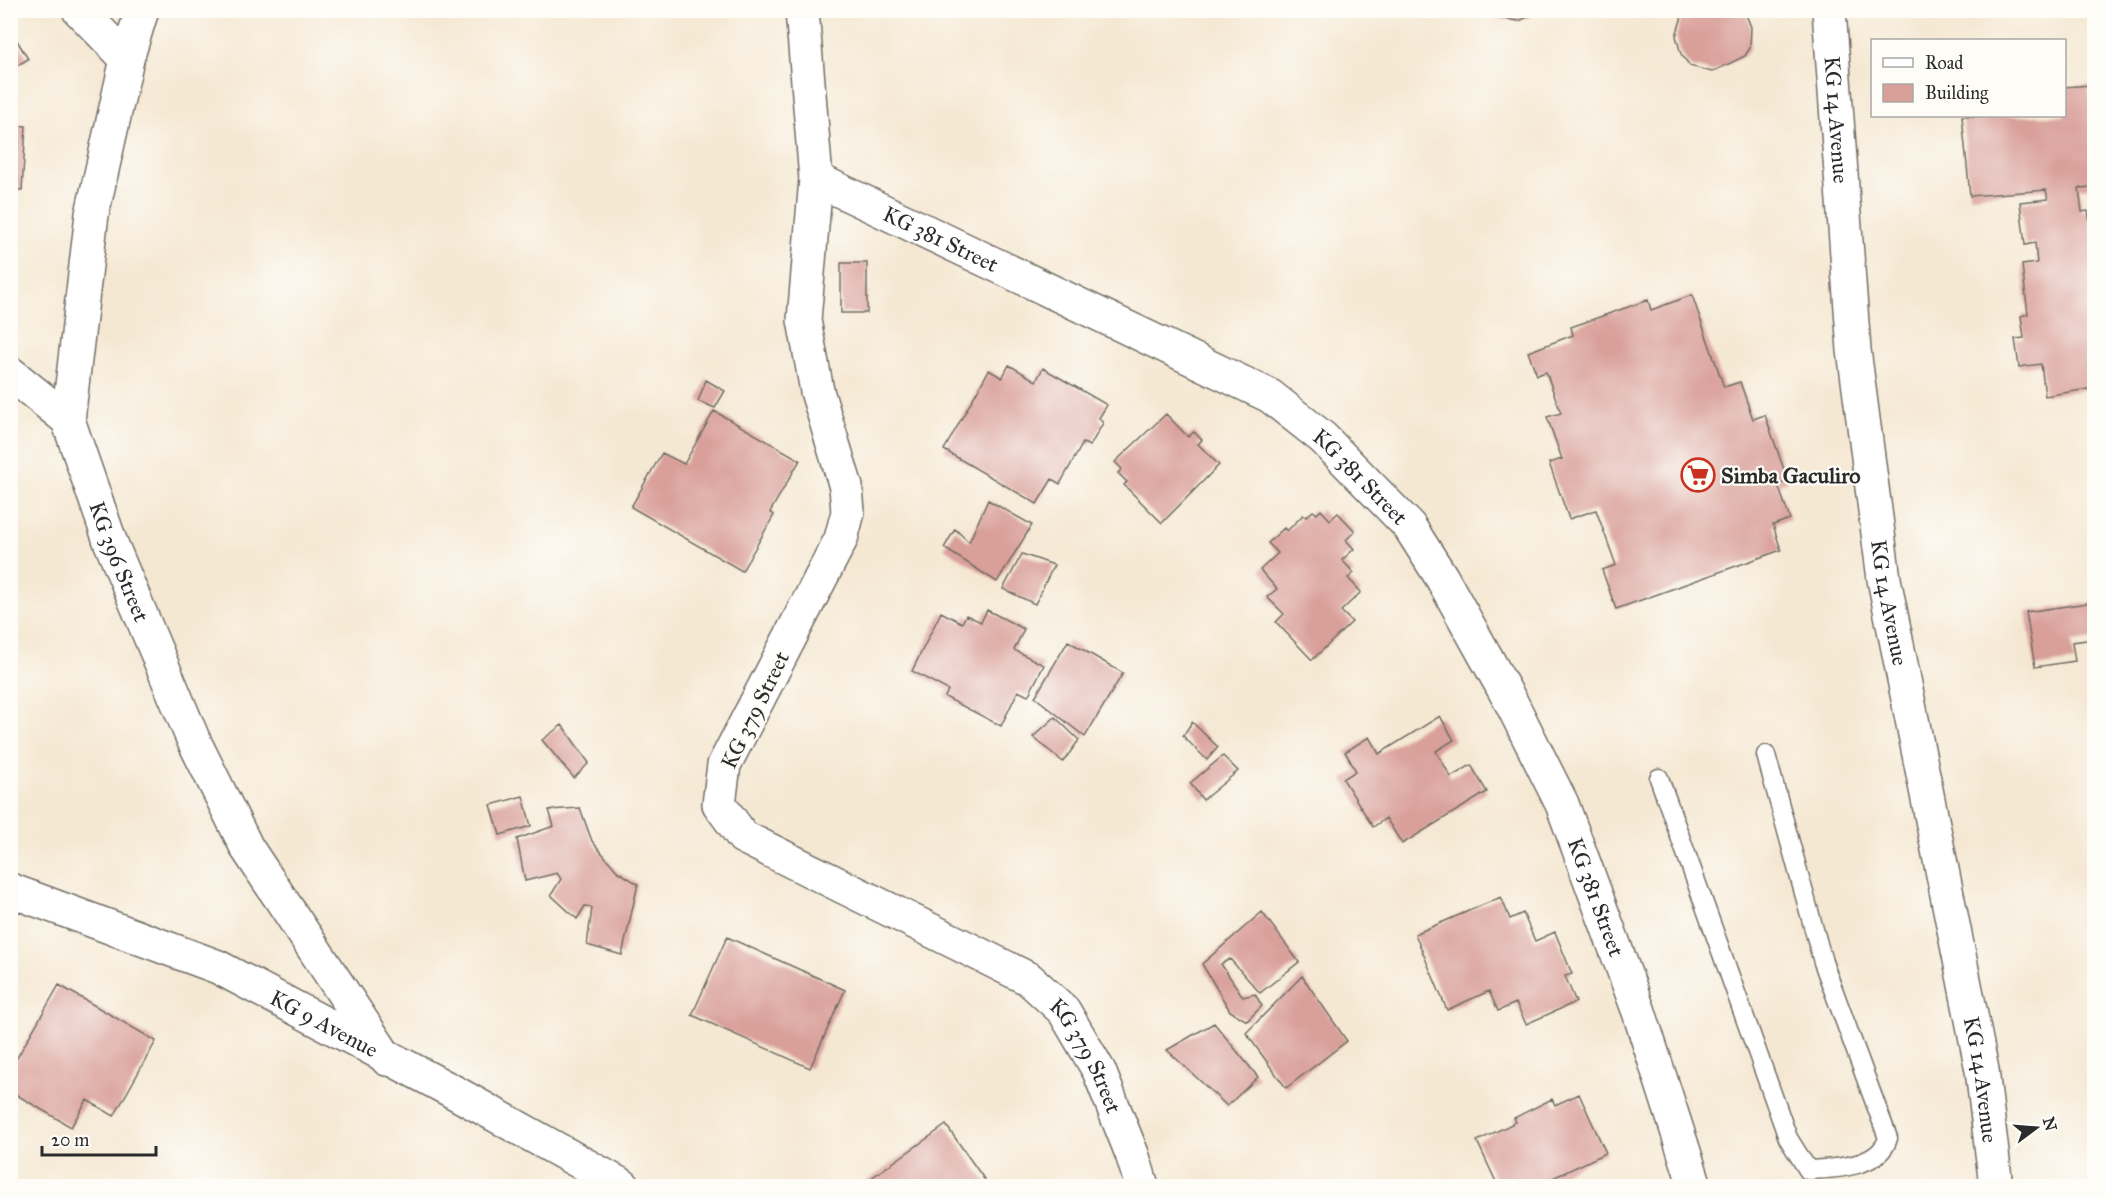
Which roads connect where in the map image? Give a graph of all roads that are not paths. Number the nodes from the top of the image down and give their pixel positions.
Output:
1 (79, 10) edge
2 (142, 10) edge
3 (802, 10) edge
4 (1829, 10) edge
5 (127, 59) junction
6 (816, 179) junction
7 (10, 373) edge
8 (68, 420) junction
9 (1766, 755) dead end
10 (1659, 778) dead end
11 (10, 890) edge
12 (387, 1059) junction
13 (623, 1186) edge
14 (1142, 1186) edge
15 (1695, 1186) edge
16 (1996, 1186) edge

1 - 5 street
2 - 5 street, KG 396 Street
3 - 6 street
4 - 16 street, KG 14 Avenue
5 - 8 street, KG 396 Street
6 - 14 street, KG 379 Street
6 - 15 street, KG 381 Street
7 - 8 street
8 - 12 street, KG 396 Street
9 - 10 lane
11 - 12 street, KG 9 Avenue
12 - 13 street, KG 9 Avenue

